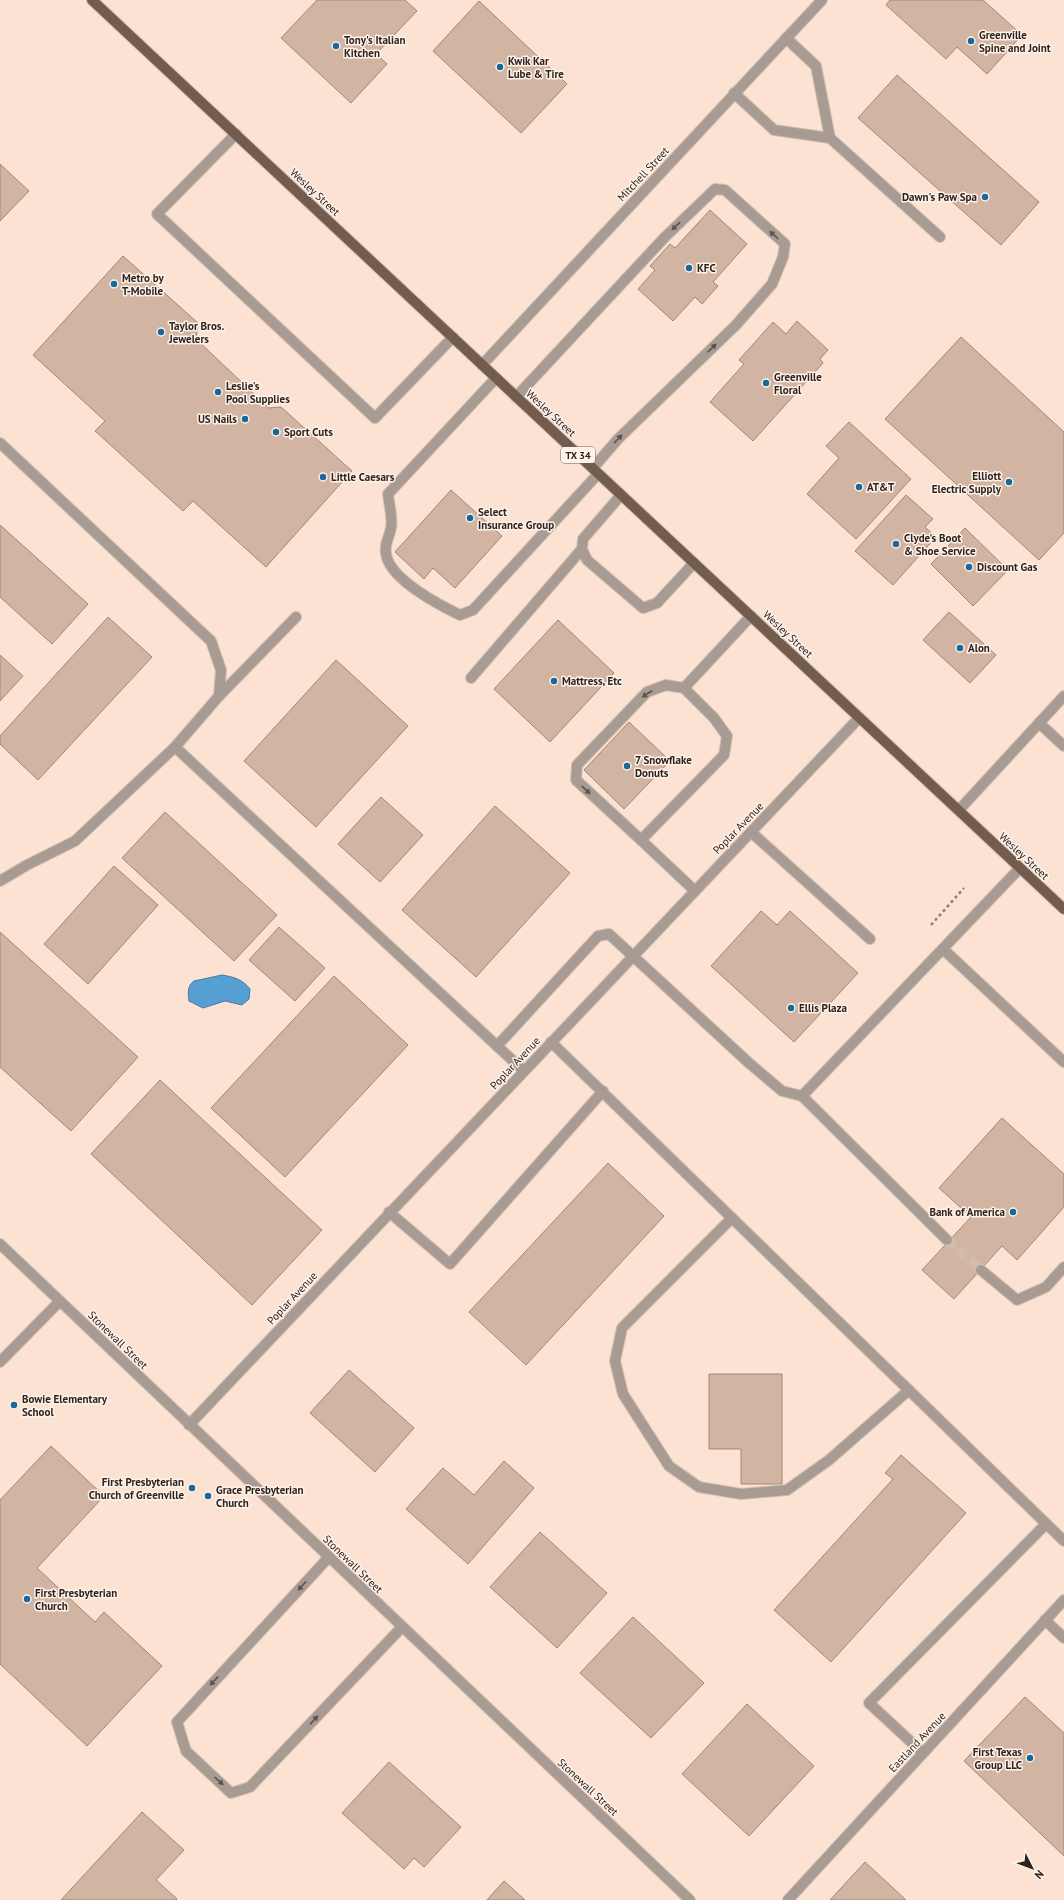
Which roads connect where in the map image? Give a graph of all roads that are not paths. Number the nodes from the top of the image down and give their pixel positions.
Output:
1 (92, 0) edge
2 (822, 0) edge
3 (786, 38) junction
4 (734, 93) junction
5 (236, 134) junction
6 (830, 138) junction
7 (940, 237) dead end
8 (452, 337) junction
9 (482, 365) junction
10 (496, 378) junction
11 (516, 397) junction
12 (0, 443) edge
13 (596, 471) junction
14 (621, 495) junction
15 (582, 549) junction
16 (694, 563) junction
17 (751, 616) junction
18 (296, 617) dead end
19 (471, 678) dead end
20 (684, 688) junction
21 (219, 696) junction
22 (1064, 696) edge
23 (859, 718) junction
24 (1039, 723) junction
25 (175, 746) junction
26 (1064, 746) edge
27 (959, 810) junction
28 (751, 832) junction
29 (641, 840) junction
30 (1020, 868) junction
31 (0, 881) edge
32 (695, 891) junction
33 (1064, 909) edge
34 (870, 939) dead end
35 (942, 949) junction
36 (633, 956) junction
37 (551, 1042) junction
38 (497, 1046) junction
39 (1064, 1062) edge
40 (524, 1071) junction
41 (603, 1092) junction
42 (802, 1096) junction
43 (390, 1212) junction
44 (732, 1218) junction
45 (947, 1240) tunnel mouth
46 (0, 1244) edge
47 (1064, 1267) edge
48 (981, 1270) tunnel mouth
49 (60, 1301) junction
50 (0, 1362) edge
51 (909, 1390) junction
52 (188, 1425) junction
53 (1046, 1524) junction
54 (1064, 1541) edge
55 (329, 1557) junction
56 (1064, 1600) edge
57 (1045, 1620) junction
58 (402, 1627) junction
59 (1064, 1638) edge
60 (923, 1753) junction
61 (690, 1900) edge
62 (788, 1900) edge

1 - 5 main road, Wesley Street / TX 34
2 - 3 street, Mitchell Street
3 - 4 street, Mitchell Street
3 - 6 street
4 - 6 street
4 - 9 street, Mitchell Street
5 - 8 main road, Wesley Street / TX 34
5 - 8 street
6 - 7 street
8 - 9 main road, Wesley Street / TX 34
9 - 10 main road, Wesley Street / TX 34
10 - 11 main road, Wesley Street / TX 34
10 - 13 street
11 - 13 main road, Wesley Street / TX 34
13 -> 11 street
12 - 21 street
13 - 14 main road, Wesley Street / TX 34
14 - 15 street
14 - 16 main road, Wesley Street / TX 34
15 - 16 street
15 - 19 street
16 - 17 main road, Wesley Street / TX 34
17 - 20 street
17 - 23 main road, Wesley Street / TX 34
18 - 21 street
20 - 29 street
20 -> 29 street
21 - 25 street
22 - 24 street
23 - 27 main road, Wesley Street / TX 34
23 - 28 street, Poplar Avenue
24 - 26 street
24 - 27 street
25 - 31 street
25 - 38 street
27 - 30 main road, Wesley Street / TX 34
28 - 32 street, Poplar Avenue
28 - 34 street
29 - 32 street
30 - 33 main road, Wesley Street / TX 34
30 - 35 street
32 - 36 street, Poplar Avenue
35 - 39 street
35 - 42 street
36 - 37 street, Poplar Avenue
36 - 38 street
36 - 42 street
37 - 40 street, Poplar Avenue
37 - 41 street
38 - 40 street
40 - 43 street, Poplar Avenue
41 - 43 street
41 - 44 street
42 - 45 street
43 - 52 street, Poplar Avenue
44 - 51 street
44 - 51 street
46 - 49 street, Stonewall Street
47 - 48 street
49 - 50 street
49 - 52 street, Stonewall Street
51 - 53 street
52 - 55 street, Stonewall Street
53 - 54 street
53 - 60 street
55 - 58 street, Stonewall Street
55 -> 58 street
56 - 57 street, Eastland Avenue
57 - 59 street
57 - 60 street, Eastland Avenue
58 - 61 street, Stonewall Street
60 - 62 street, Eastland Avenue

